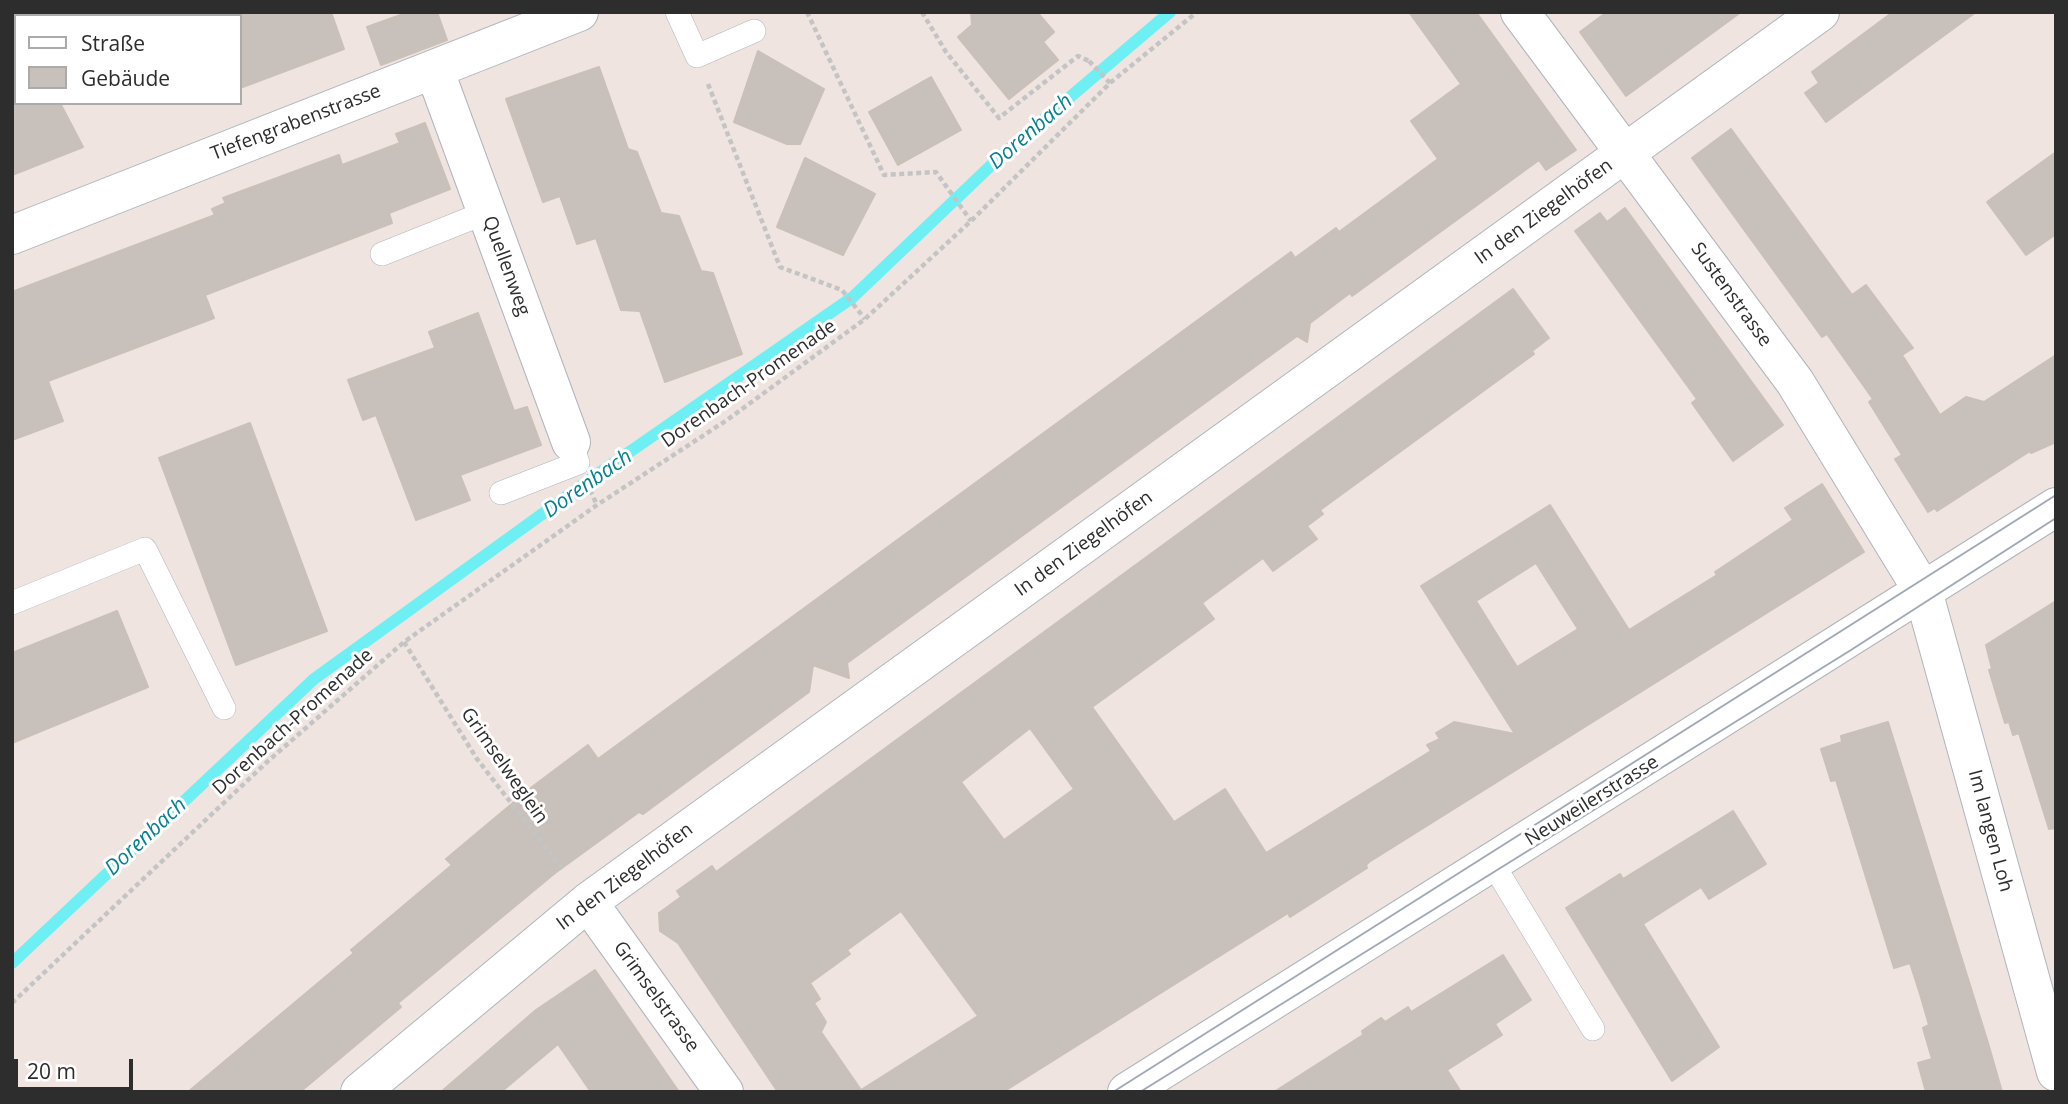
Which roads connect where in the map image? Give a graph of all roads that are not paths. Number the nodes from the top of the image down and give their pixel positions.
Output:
1 (579, 12) edge
2 (677, 12) edge
3 (1520, 12) edge
4 (1820, 12) edge
5 (754, 31) dead end
6 (434, 69) junction
7 (1626, 152) junction
8 (487, 212) junction
9 (12, 235) edge
10 (382, 254) dead end
11 (574, 453) joint
12 (501, 493) dead end
13 (2056, 507) edge
14 (1923, 591) junction
15 (12, 603) edge
16 (224, 708) dead end
17 (1493, 864) junction
18 (588, 902) junction
19 (1593, 1029) dead end
20 (2056, 1072) edge
21 (360, 1092) edge
22 (724, 1092) edge
23 (1127, 1092) edge

1 - 6 street, Tiefengrabenstrasse
2 - 5 lane
3 - 7 street, Sustenstrasse
4 - 7 street, In den Ziegelhöfen
6 - 8 street, Quellenweg
6 - 9 street, Tiefengrabenstrasse
7 - 14 street, Sustenstrasse
7 - 18 street, In den Ziegelhöfen
8 - 10 lane
8 - 11 street, Quellenweg
11 - 12 lane
13 - 14 street, Neuweilerstrasse
14 - 17 street, Neuweilerstrasse
14 - 20 street, Im langen Loh
15 - 16 lane
17 - 19 lane
17 - 23 street, Neuweilerstrasse
18 - 21 street, In den Ziegelhöfen
18 - 22 street, Grimselstrasse

